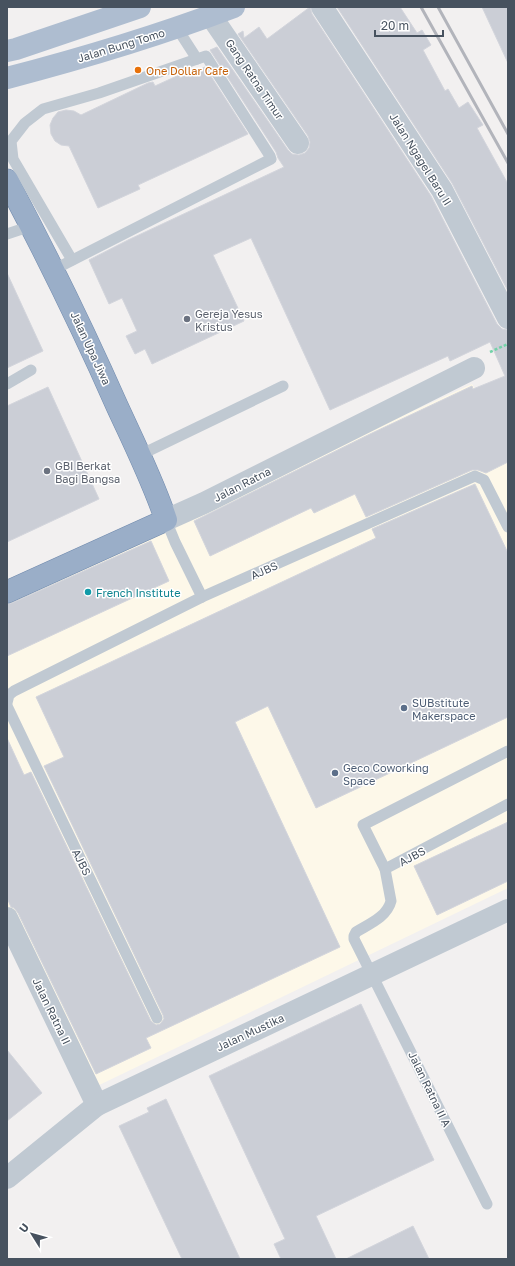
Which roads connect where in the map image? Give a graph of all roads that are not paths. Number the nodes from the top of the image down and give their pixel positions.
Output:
1 (140, 7) edge
2 (234, 7) edge
3 (322, 7) edge
4 (211, 16) junction
5 (177, 28) junction
6 (7, 51) edge
7 (197, 59) junction
8 (7, 78) edge
9 (298, 143) dead end
10 (7, 180) edge
11 (31, 226) junction
12 (7, 234) edge
13 (62, 265) junction
14 (508, 318) edge
15 (474, 368) dead end
16 (31, 370) dead end
17 (7, 384) edge
18 (283, 386) dead end
19 (140, 455) junction
20 (166, 520) junction
21 (508, 527) edge
22 (7, 592) edge
23 (202, 597) junction
24 (7, 705) edge
25 (508, 751) edge
26 (508, 804) edge
27 (385, 869) junction
28 (508, 910) edge
29 (7, 918) edge
30 (372, 973) junction
31 (157, 1018) dead end
32 (96, 1105) junction
33 (7, 1178) edge
34 (487, 1204) dead end

1 - 6 main road
2 - 4 main road, Jalan Bung Tomo
3 - 14 street, Jalan Ngagel Baru II
4 - 5 main road, Jalan Bung Tomo
4 - 9 street, Gang Ratna Timur
5 - 7 lane
5 - 8 main road, Jalan Bung Tomo
7 - 13 lane
7 - 13 lane
10 - 11 highway, Jalan Upa Jiwa
11 - 12 lane
11 - 13 highway, Jalan Upa Jiwa
13 - 19 highway, Jalan Upa Jiwa
15 - 20 street, Jalan Ratna
16 - 17 lane
18 - 19 lane
19 - 20 highway, Jalan Upa Jiwa
20 - 22 highway, Jalan Ratna
20 - 23 lane
21 - 23 lane, AJBS
23 - 24 lane, AJBS
24 - 31 lane, AJBS
25 - 27 lane
26 - 27 lane, AJBS
27 - 30 lane, AJBS
28 - 30 street, Jalan Mustika
29 - 32 street, Jalan Ratna II
30 - 32 street, Jalan Mustika
30 - 34 lane, Jalan Ratna II A
32 - 33 street, Jalan Mustika

